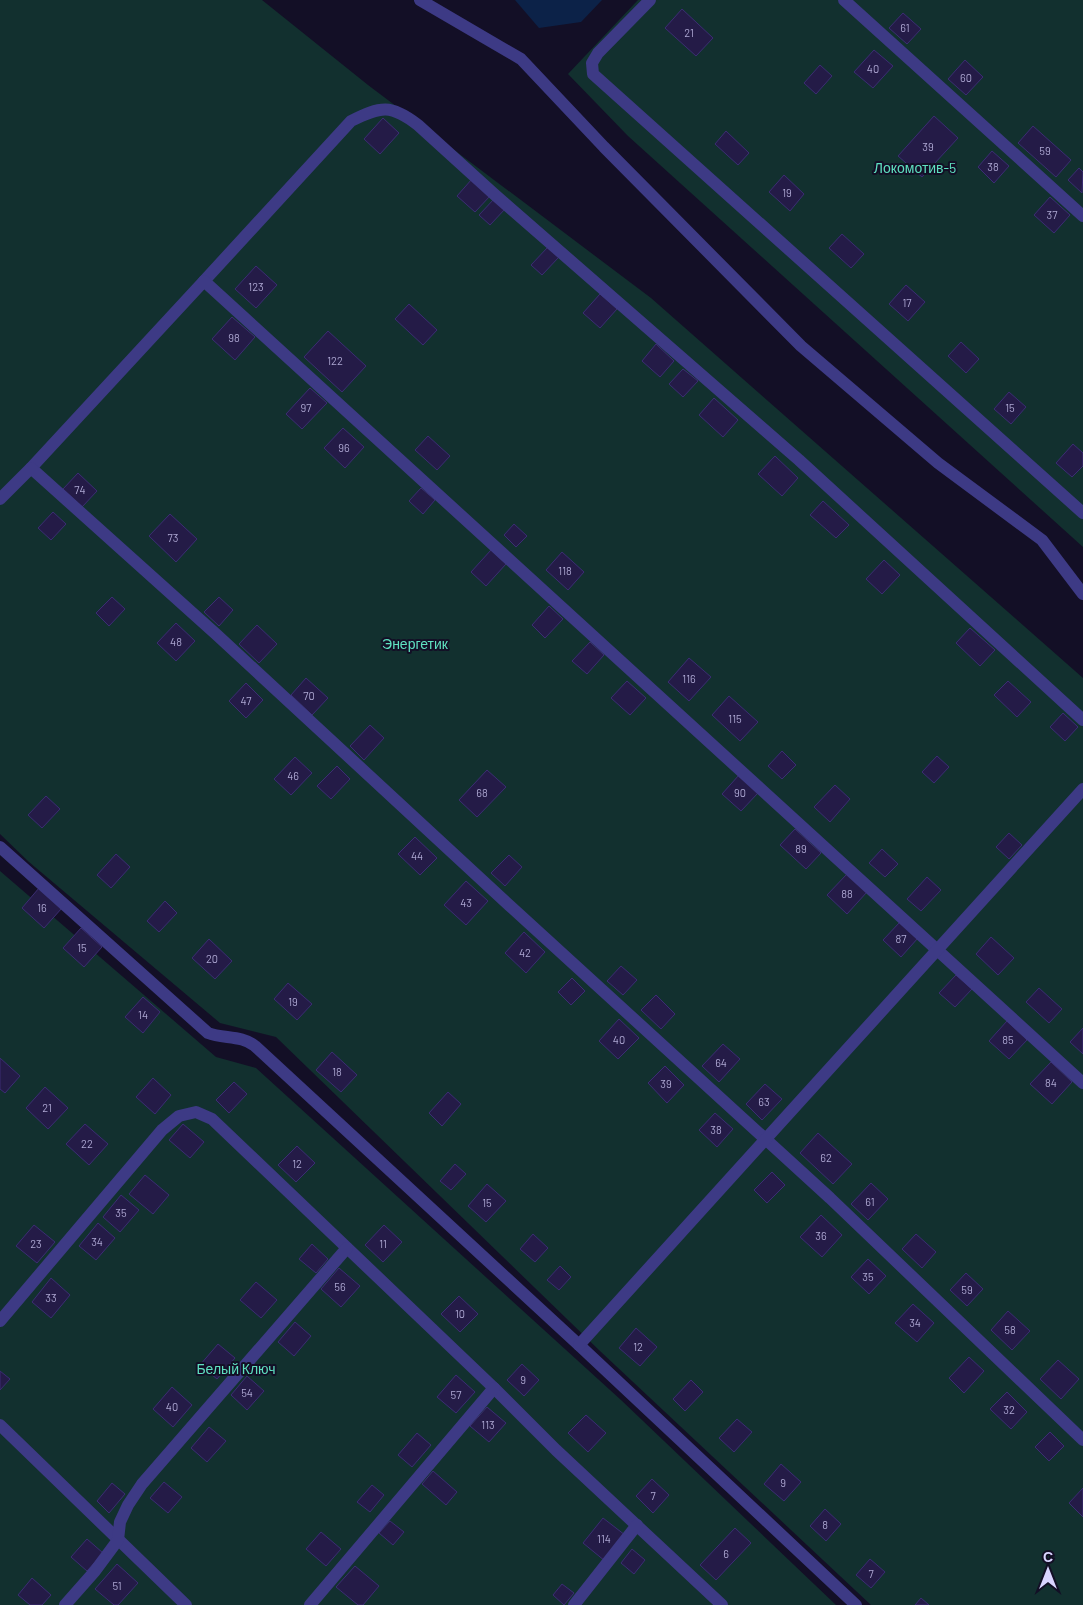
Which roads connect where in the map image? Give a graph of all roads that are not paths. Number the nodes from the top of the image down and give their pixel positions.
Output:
1 (420, 0) edge
2 (650, 0) edge
3 (844, 0) edge
4 (1083, 216) edge
5 (204, 281) junction
6 (31, 468) junction
7 (0, 499) edge
8 (1083, 513) edge
9 (1083, 594) edge
10 (1083, 720) edge
11 (1083, 789) edge
12 (0, 847) edge
13 (938, 951) junction
14 (1083, 1083) edge
15 (765, 1140) junction
16 (347, 1248) junction
17 (0, 1321) edge
18 (579, 1345) junction
19 (494, 1388) junction
20 (0, 1425) edge
21 (1083, 1440) edge
22 (637, 1525) junction
23 (118, 1540) junction
24 (66, 1605) edge
25 (186, 1605) edge
26 (310, 1605) edge
27 (574, 1605) edge
28 (722, 1605) edge
29 (856, 1605) edge

1 - 9 lane
2 - 8 lane
3 - 4 lane
5 - 6 lane
5 - 10 lane
5 - 13 lane
6 - 7 lane
6 - 15 lane
11 - 13 lane
12 - 18 lane
13 - 14 lane
13 - 15 lane
15 - 18 lane
15 - 21 lane
16 - 17 lane
16 - 19 lane
16 - 23 lane
18 - 29 lane
19 - 22 lane
19 - 26 lane
20 - 23 lane
22 - 27 lane
22 - 28 lane
23 - 24 lane
23 - 25 lane

